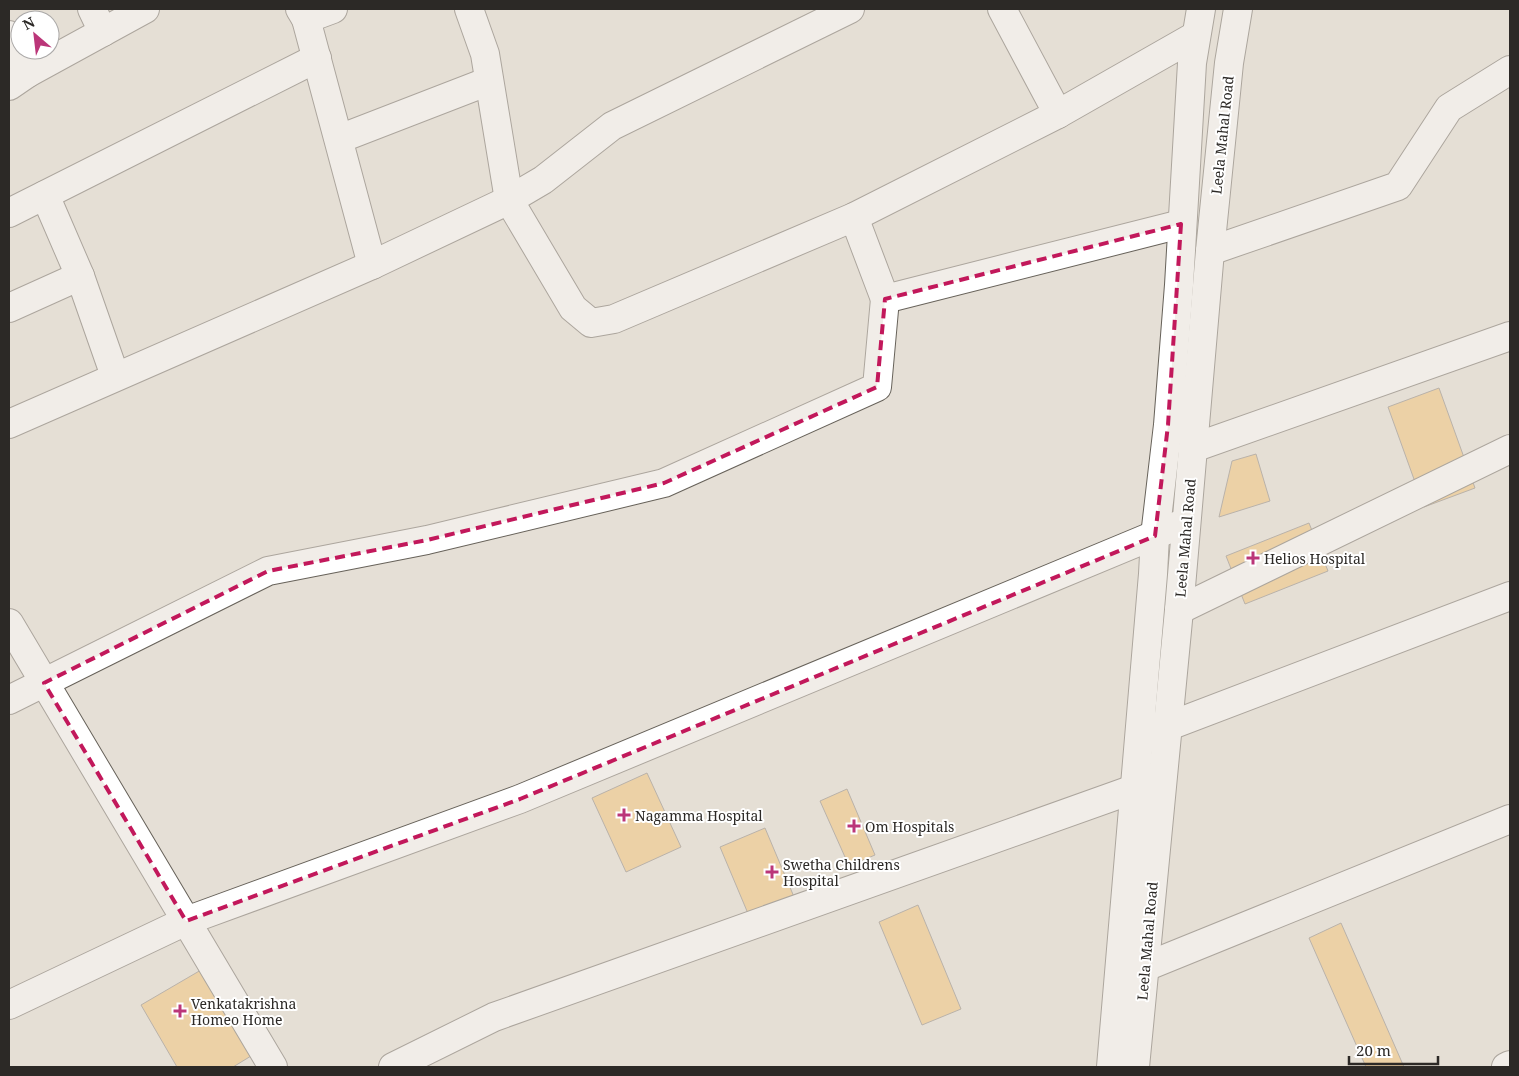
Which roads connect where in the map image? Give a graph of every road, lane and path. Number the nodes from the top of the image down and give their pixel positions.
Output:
1 (145, 9) edge
2 (333, 9) edge
3 (469, 9) edge
4 (850, 9) edge
5 (1002, 9) edge
6 (1201, 9) edge
7 (1240, 10) edge
8 (303, 14) edge
9 (97, 20) edge
10 (9, 35) edge
11 (1195, 36) junction
12 (316, 58) junction
13 (1510, 70) edge
14 (18, 79) edge
15 (490, 81) junction
16 (1058, 114) junction
17 (339, 139) junction
18 (45, 195) junction
19 (509, 200) junction
20 (9, 213) edge
21 (854, 217) junction
22 (1181, 224) junction
23 (1210, 251) junction
24 (372, 265) junction
25 (80, 276) junction
26 (884, 299) junction
27 (9, 308) edge
28 (1510, 336) edge
29 (116, 376) junction
30 (9, 424) edge
31 (1194, 448) junction
32 (1510, 449) edge
33 (1186, 522) junction
34 (1155, 536) junction
35 (1510, 596) edge
36 (1179, 610) junction
37 (9, 623) edge
38 (44, 683) junction
39 (9, 700) edge
40 (1169, 726) junction
41 (1138, 735) junction
42 (1134, 789) junction
43 (1510, 819) edge
44 (186, 921) junction
45 (1145, 967) junction
46 (9, 1005) edge
47 (1510, 1065) edge
48 (273, 1067) edge
49 (392, 1067) edge
50 (1116, 1067) edge
51 (1506, 1067) edge

1 - 9 street
2 - 8 street
3 - 15 street
4 - 19 street
5 - 16 street
6 - 11 street, Leela Mahal Road
7 - 23 street, Leela Mahal Road
8 - 12 street
9 - 14 street
10 - 14 street
11 - 16 street
11 - 22 street, Leela Mahal Road
12 - 17 street
12 - 18 street
13 - 23 street
15 - 17 street
15 - 19 street
16 - 21 street
17 - 24 street
18 - 20 street
18 - 25 street
19 - 21 street
19 - 24 street
21 - 26 street
22 - 26 street
22 - 34 street, Leela Mahal Road
23 - 31 street, Leela Mahal Road
24 - 29 street
25 - 27 street
25 - 29 street
26 - 38 street
28 - 31 street
29 - 30 street
31 - 33 street, Leela Mahal Road
32 - 36 street
33 - 34 street
33 - 36 street, Leela Mahal Road
34 - 41 street, Leela Mahal Road
34 - 44 street
35 - 40 street
36 - 40 street, Leela Mahal Road
37 - 38 street
38 - 39 street
38 - 44 street
40 - 41 street
40 - 45 street, Leela Mahal Road
41 - 42 street, Leela Mahal Road
42 - 49 street
42 - 50 street, Leela Mahal Road
43 - 45 street
44 - 46 street
44 - 48 street
45 - 50 street, Leela Mahal Road
47 - 51 street

